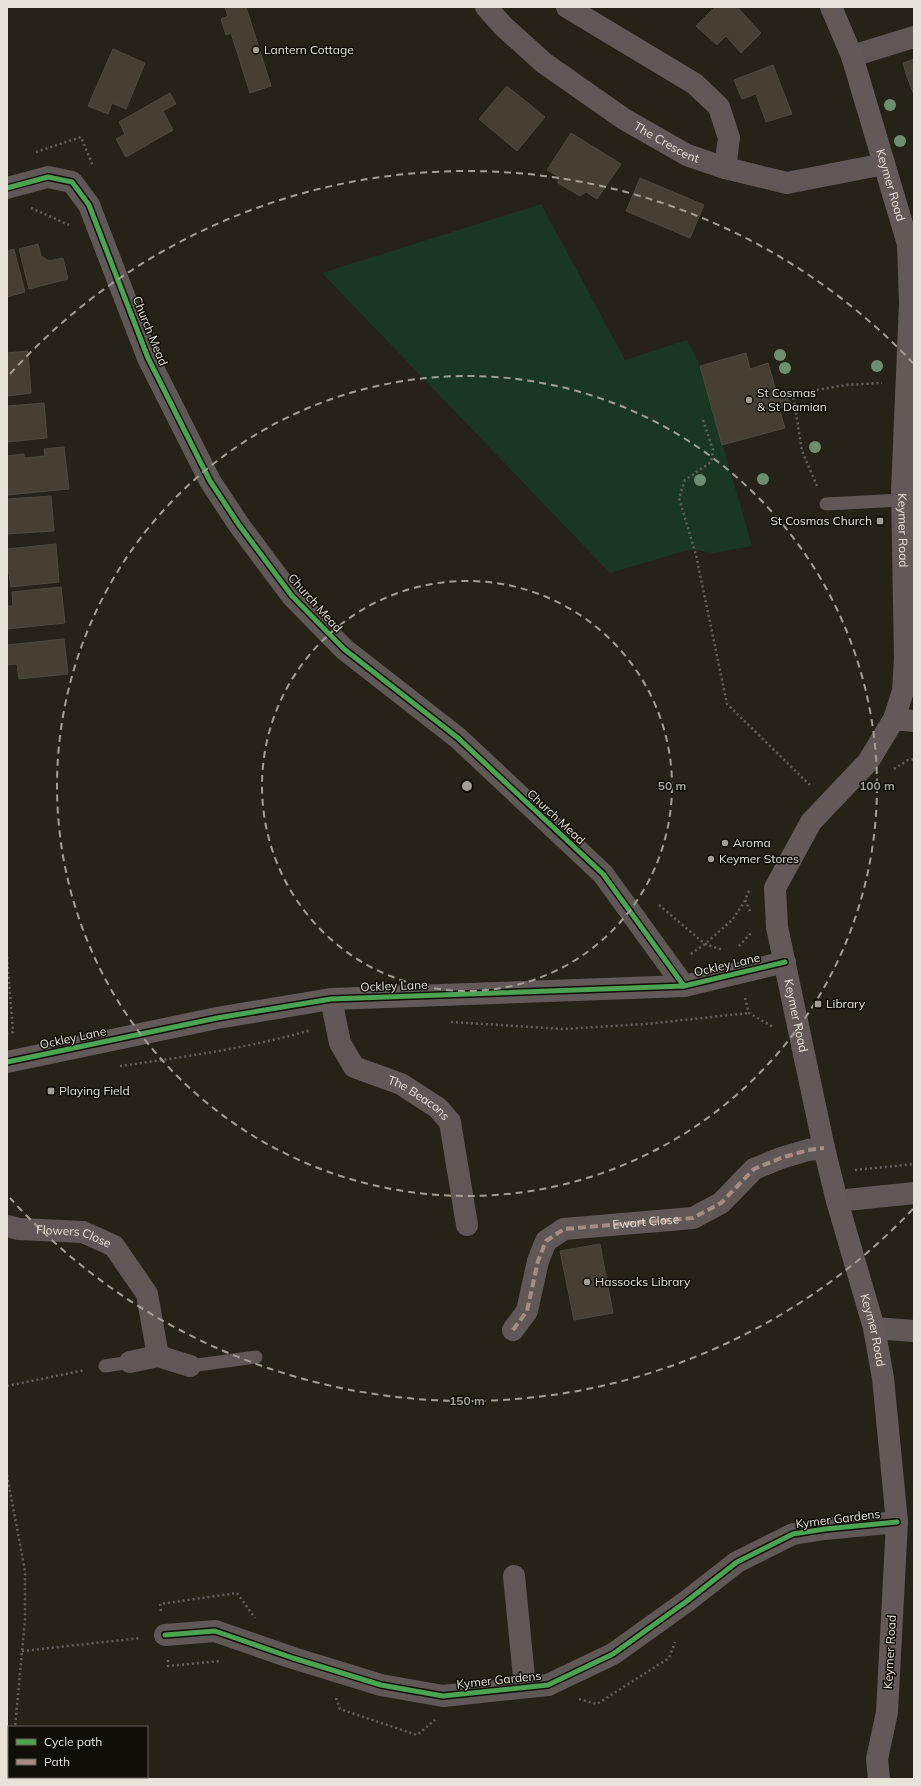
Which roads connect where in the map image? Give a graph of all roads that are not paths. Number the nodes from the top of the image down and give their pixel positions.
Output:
1 (486, 7) edge
2 (567, 7) edge
3 (831, 7) edge
4 (914, 37) edge
5 (852, 56) junction
6 (884, 164) junction
7 (725, 168) junction
8 (7, 188) edge
9 (912, 303) edge
10 (910, 419) edge
11 (902, 500) junction
12 (826, 504) road end
13 (908, 529) edge
14 (904, 720) edge
15 (785, 962) junction
16 (684, 986) junction
17 (331, 999) junction
18 (7, 1062) edge
19 (824, 1148) junction
20 (914, 1193) edge
21 (837, 1201) junction
22 (467, 1225) dead end
23 (7, 1226) edge
24 (874, 1328) junction
25 (513, 1330) dead end
26 (914, 1331) edge
27 (158, 1356) junction
28 (256, 1357) dead end
29 (130, 1362) joint
30 (104, 1366) road end
31 (190, 1366) joint
32 (897, 1522) junction
33 (514, 1576) dead end
34 (165, 1635) road end
35 (525, 1687) junction
36 (879, 1779) edge

1 - 7 street, The Crescent
2 - 7 street
3 - 5 main road, Keymer Road
4 - 5 street
5 - 6 main road, Keymer Road
6 - 7 street, The Crescent
6 - 9 main road, Keymer Road
8 - 16 street, Church Mead
9 - 10 main road, Keymer Road
10 - 11 main road, Keymer Road
11 - 12 lane
11 - 13 main road, Keymer Road
13 - 14 main road, Keymer Road
14 - 15 main road, Keymer Road
15 - 16 main road, Ockley Lane
15 - 19 main road, Keymer Road
16 - 17 main road, Ockley Lane
17 - 18 main road, Ockley Lane
17 - 22 street, The Beacons
19 - 21 main road, Keymer Road
19 - 25 street, Ewart Close
20 - 21 street
21 - 24 main road, Keymer Road
23 - 27 street, Flowers Close
24 - 26 street
24 - 32 main road, Keymer Road
27 - 29 street
27 - 31 street
28 - 31 lane
29 - 30 lane
32 - 35 street, Kymer Gardens
32 - 36 main road, Keymer Road
33 - 35 street
34 - 35 street, Kymer Gardens

